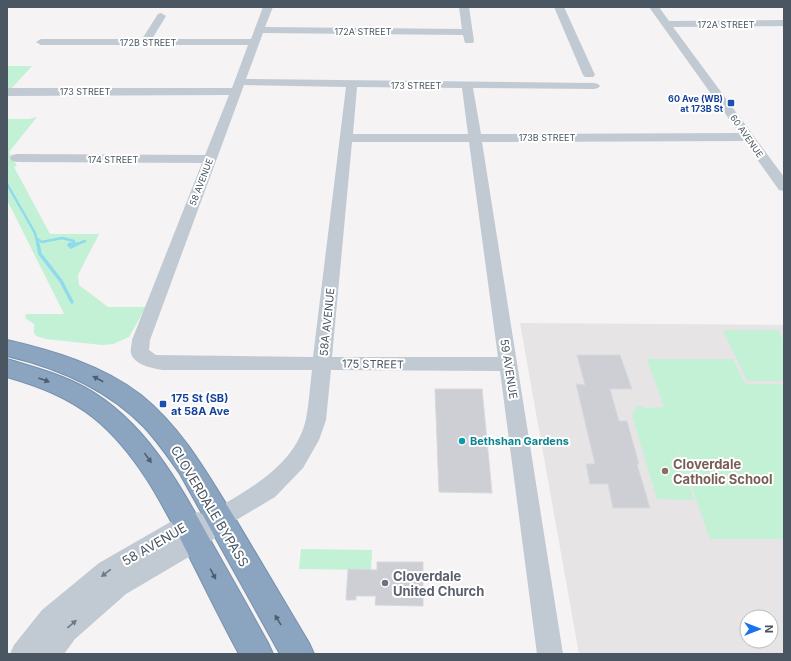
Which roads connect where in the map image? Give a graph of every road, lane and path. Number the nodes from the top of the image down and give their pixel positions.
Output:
1 (268, 7) edge
2 (464, 7) edge
3 (559, 7) edge
4 (654, 7) edge
5 (161, 16) dead end
6 (784, 23) edge
7 (668, 24) junction
8 (259, 30) junction
9 (41, 42) dead end
10 (145, 42) junction
11 (254, 42) junction
12 (589, 75) dead end
13 (352, 84) junction
14 (467, 85) junction
15 (237, 86) junction
16 (594, 86) dead end
17 (7, 92) edge
18 (474, 137) junction
19 (748, 137) junction
20 (346, 138) junction
21 (18, 158) dead end
22 (209, 159) junction
23 (783, 185) edge
24 (7, 348) edge
25 (143, 357) joint
26 (322, 363) junction
27 (508, 364) junction
28 (7, 368) edge
29 (220, 518) junction
30 (191, 532) junction
31 (23, 654) edge
32 (47, 654) edge
33 (257, 654) edge
34 (298, 654) edge
35 (550, 654) edge

1 - 8 street, 58 AVENUE
2 - 8 street, 172A STREET
3 - 12 street
4 - 7 street, 60 AVENUE
5 - 10 street
6 - 7 street, 172A STREET
7 - 19 street, 60 AVENUE
8 - 11 street, 58 AVENUE
9 - 10 street, 172B STREET
10 - 11 street, 172B STREET
11 - 15 street, 58 AVENUE
13 - 14 street, 173 STREET
13 - 15 street, 173 STREET
13 - 20 street, 58A AVENUE
14 - 16 street, 173 STREET
14 - 18 street, 59 AVENUE
15 - 17 street, 173 STREET
15 - 22 street, 58 AVENUE
18 - 19 street, 173B STREET
18 - 20 street, 173B STREET
18 - 27 street, 59 AVENUE
19 - 23 street, 60 AVENUE
20 - 26 street, 58A AVENUE
21 - 22 street, 174 STREET
22 - 25 street, 58 AVENUE
29 -> 24 highway, CLOVERDALE BYPASS
25 - 26 street, 175 STREET
26 - 27 street, 175 STREET
26 - 29 street, 58A AVENUE
27 - 35 street, 59 AVENUE
28 -> 30 highway
29 - 30 street, 58 AVENUE
34 -> 29 highway, CLOVERDALE BYPASS
30 -> 31 street, 58 AVENUE
32 -> 30 street, 58 AVENUE
30 -> 33 highway

